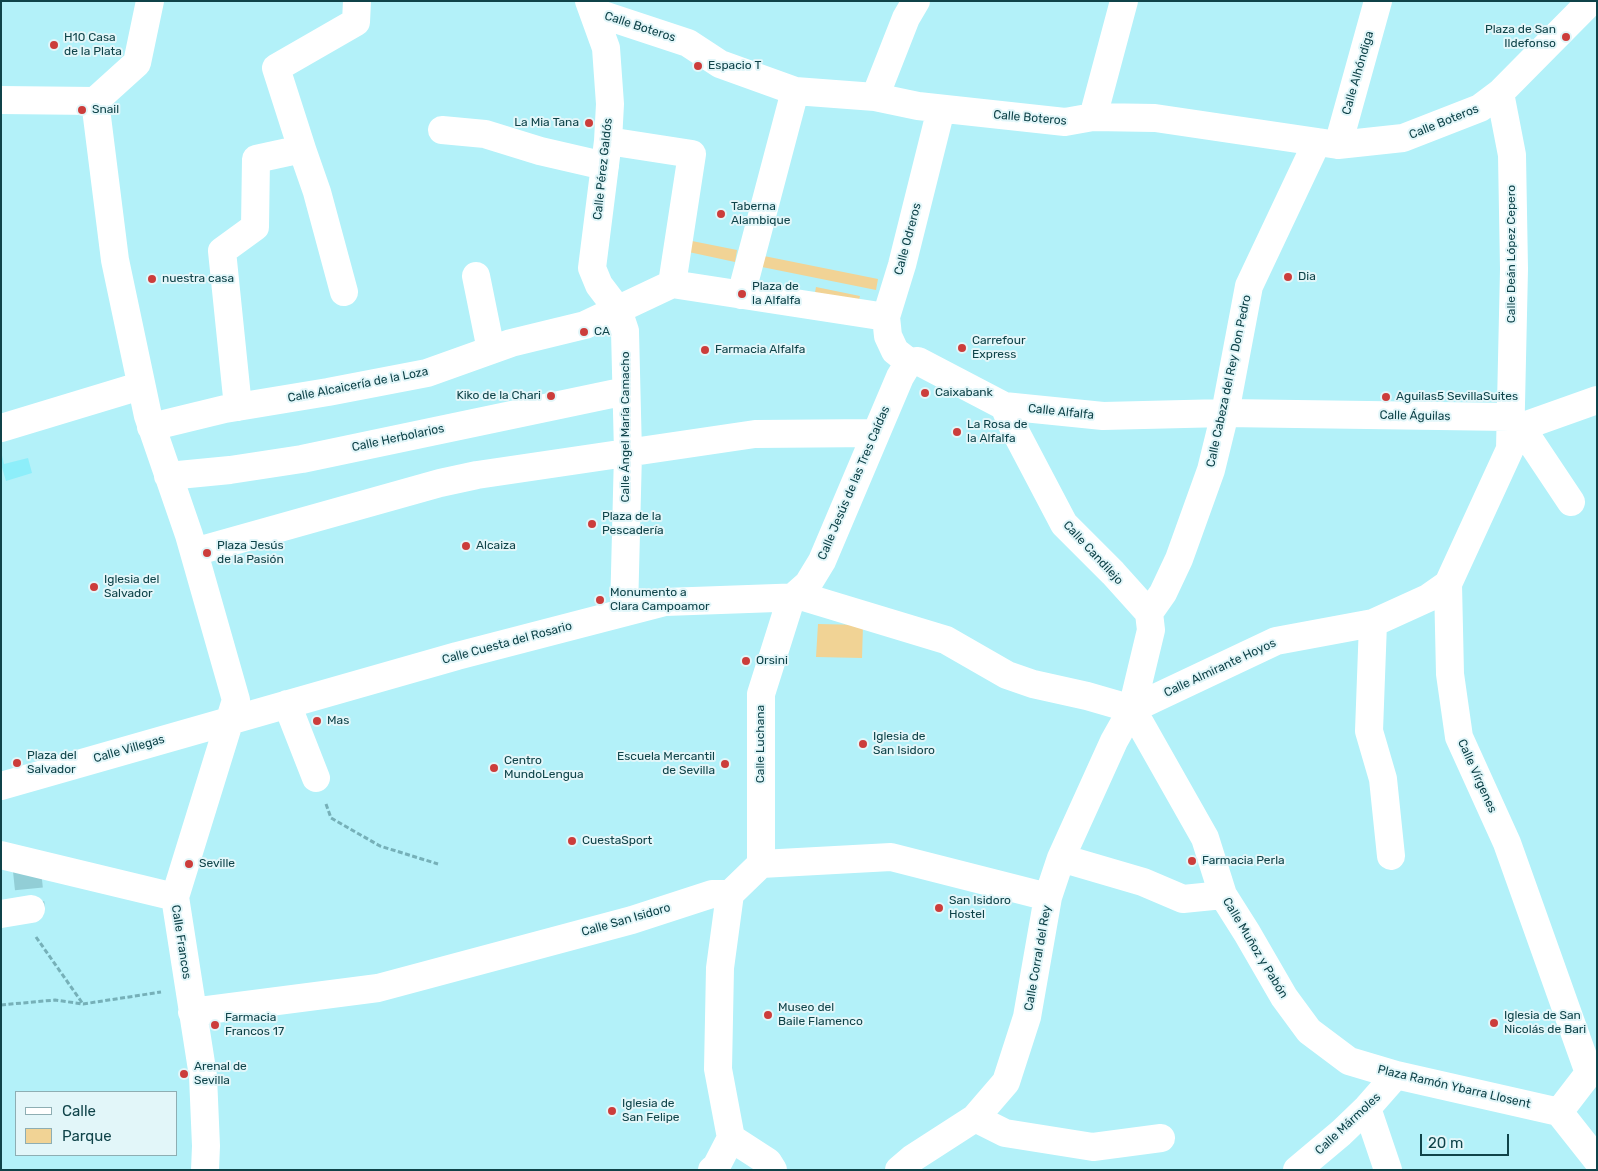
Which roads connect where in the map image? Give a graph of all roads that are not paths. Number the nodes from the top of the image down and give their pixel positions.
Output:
1 (150, 1) edge
2 (357, 1) edge
3 (916, 1) edge
4 (1124, 1) edge
5 (1378, 1) edge
6 (1591, 1) edge
7 (591, 7) edge
8 (630, 12) edge
9 (795, 91) junction
10 (1500, 93) junction
11 (875, 97) junction
12 (1, 100) edge
13 (95, 101) junction
14 (941, 109) junction
15 (1093, 117) junction
16 (442, 130) dead end
17 (1327, 144) junction
18 (302, 150) junction
19 (606, 154) junction
20 (476, 276) dead end
21 (672, 284) junction
22 (344, 292) dead end
23 (741, 294) junction
24 (886, 316) junction
25 (622, 321) junction
26 (491, 350) junction
27 (909, 362) junction
28 (140, 386) junction
29 (626, 390) junction
30 (1597, 400) edge
31 (1004, 406) junction
32 (238, 407) junction
33 (1224, 413) junction
34 (3, 421) edge
35 (149, 422) junction
36 (1515, 422) junction
37 (876, 433) junction
38 (628, 454) junction
39 (168, 476) junction
40 (1570, 502) dead end
41 (194, 552) junction
42 (1448, 584) junction
43 (791, 599) junction
44 (624, 612) junction
45 (1149, 614) junction
46 (1373, 623) junction
47 (287, 704) junction
48 (1132, 709) junction
49 (229, 721) junction
50 (316, 778) road end
51 (1, 786) edge
52 (1, 855) edge
53 (1391, 856) dead end
54 (1061, 858) junction
55 (761, 864) junction
56 (730, 894) junction
57 (1222, 895) junction
58 (175, 897) junction
59 (1048, 897) junction
60 (1, 914) edge
61 (33, 920) road end
62 (190, 999) junction
63 (1349, 1061) joint
64 (1593, 1070) edge
65 (1396, 1075) junction
66 (1367, 1108) junction
67 (1559, 1112) junction
68 (975, 1118) junction
69 (731, 1138) junction
70 (1161, 1138) dead end
71 (1597, 1160) edge
72 (908, 1166) edge
73 (205, 1170) edge
74 (712, 1170) edge
75 (773, 1170) edge
76 (1297, 1170) edge
77 (1388, 1170) edge

1 - 13 street
2 - 18 street
3 - 11 street
4 - 15 street
5 - 17 street, Calle Alhóndiga
6 - 10 street
7 - 8 street, Calle Boteros
7 - 19 street, Calle Pérez Galdós
8 - 9 street, Calle Boteros
9 - 11 street, Calle Boteros
9 - 23 street
10 - 17 street, Calle Boteros
10 - 36 street, Calle Deán López Cepero
11 - 14 street, Calle Boteros
12 - 13 street
13 - 28 street, Calle Francos
14 - 15 street, Calle Boteros
14 - 24 street, Calle Odreros
15 - 17 street, Calle Boteros
16 - 19 street
17 - 33 street, Calle Cabeza del Rey Don Pedro
18 - 22 street
18 - 32 street
19 - 21 street
19 - 25 street, Calle Pérez Galdós
20 - 26 street
21 - 23 street
21 - 25 street, Calle Alcaicería de la Loza
23 - 24 street
24 - 27 street, Calle Odreros
25 - 26 street, Calle Alcaicería de la Loza
25 - 29 street, Calle Ángel María Camacho
26 - 32 street, Calle Alcaicería de la Loza
27 - 31 street, Calle Alfalfa
27 - 37 street, Calle Jesús de las Tres Caídas
28 - 34 street
28 - 35 street, Calle Francos
29 - 38 street, Calle Ángel María Camacho
29 - 39 street, Calle Herbolarios
30 - 36 street, Calle Águilas
31 - 33 street, Calle Alfalfa
31 - 45 street, Calle Candilejo
32 - 35 street, Calle Alcaicería de la Loza
33 - 36 street, Calle Águilas
33 - 45 street, Calle Cabeza del Rey Don Pedro
35 - 39 street, Calle Francos
36 - 40 street
36 - 42 street, Calle Vírgenes
37 - 38 street
37 - 43 street, Calle Jesús de las Tres Caídas
38 - 41 street
38 - 44 street, Calle Ángel María Camacho
39 - 41 street, Calle Francos
41 - 49 street, Calle Francos
42 - 46 street, Calle Almirante Hoyos
42 - 64 street, Calle Vírgenes
43 - 44 street, Calle Cuesta del Rosario
43 - 48 street, Calle Cuesta del Rosario
43 - 55 street, Calle Luchana
44 - 47 street, Calle Cuesta del Rosario
45 - 48 street
46 - 48 street, Calle Almirante Hoyos
46 - 53 street
47 - 49 street, Calle Cuesta del Rosario
47 - 50 street
48 - 54 street, Calle Corral del Rey
48 - 57 street, Calle Muñoz y Pabón
49 - 51 street, Calle Villegas
49 - 58 street, Calle Francos
52 - 58 street
54 - 57 street
54 - 59 street, Calle Corral del Rey
55 - 56 street
55 - 59 street
56 - 62 street, Calle San Isidoro
56 - 69 street
57 - 63 street, Calle Muñoz y Pabón
58 - 62 street, Calle Francos
59 - 68 street, Calle Corral del Rey
60 - 61 street
62 - 73 street, Calle Francos
63 - 65 street, Plaza Ramón Ybarra Llosent
64 - 67 street
65 - 66 street, Calle Mármoles
65 - 67 street, Plaza Ramón Ybarra Llosent
66 - 76 street, Calle Mármoles
66 - 77 street
67 - 71 street
68 - 70 street
68 - 72 street, Calle Corral del Rey
69 - 74 street
69 - 75 street

